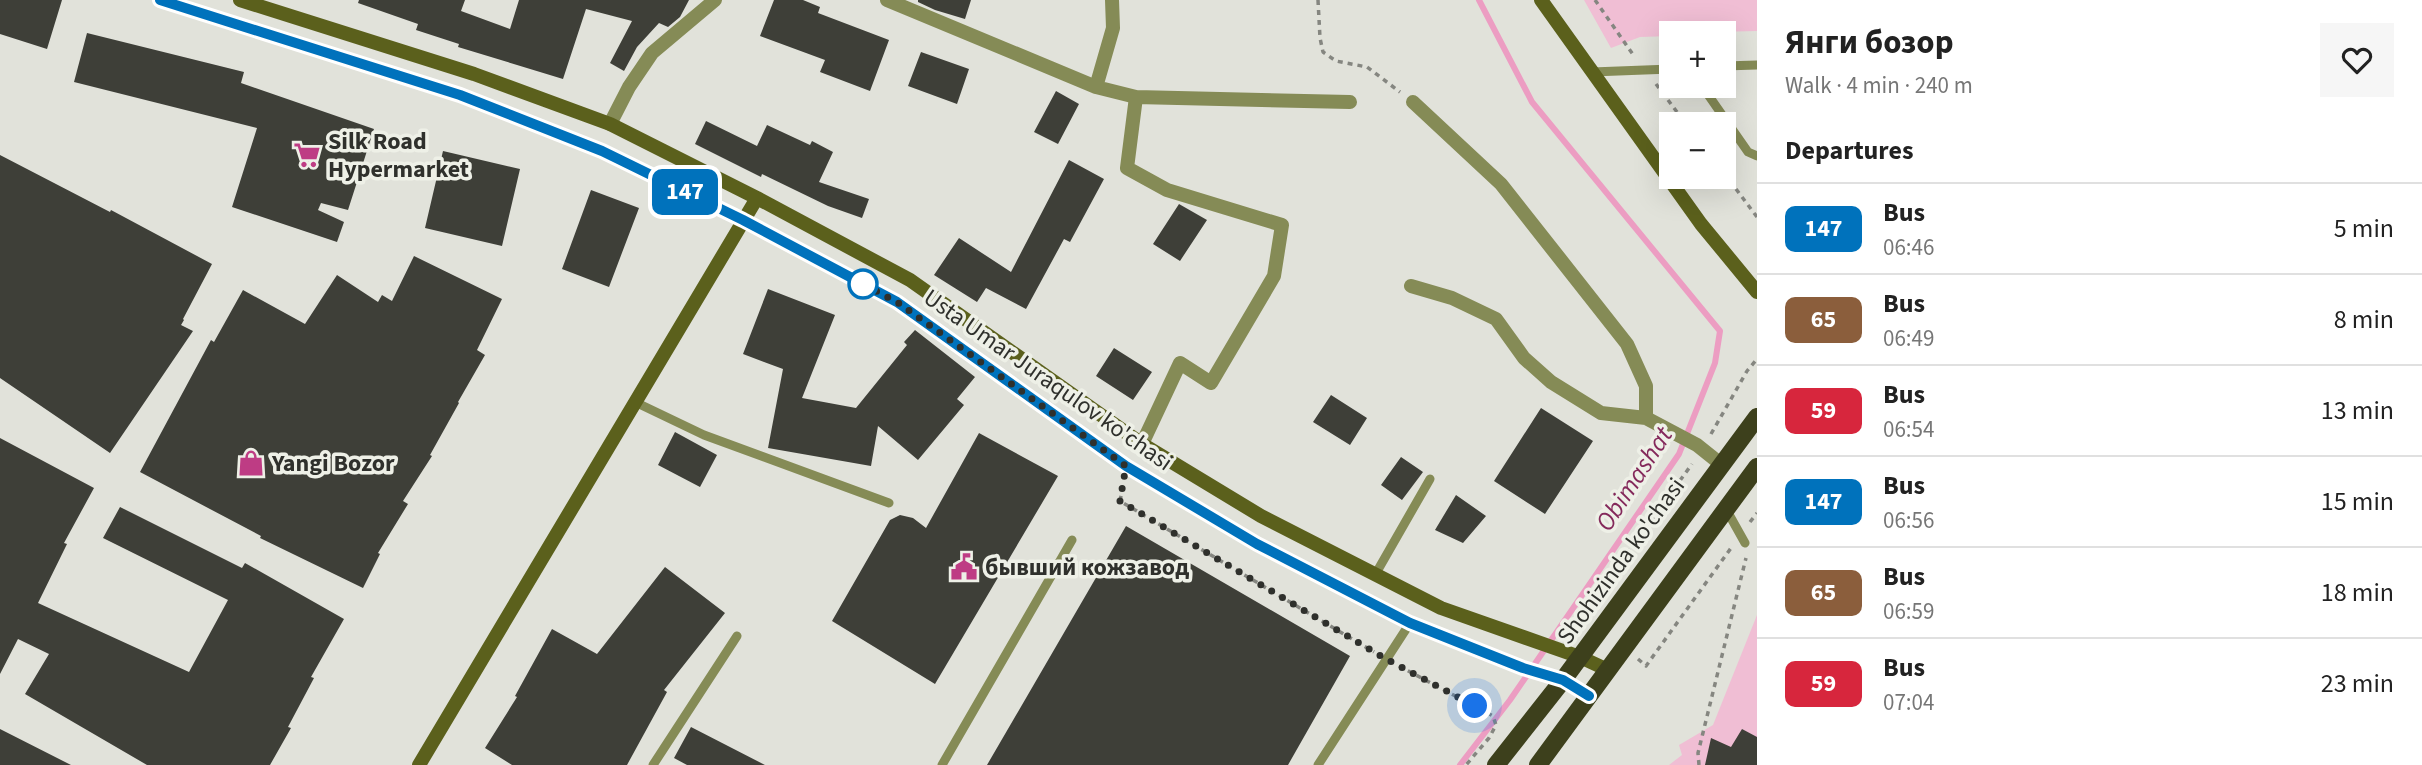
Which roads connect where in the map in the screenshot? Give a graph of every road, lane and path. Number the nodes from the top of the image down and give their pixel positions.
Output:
1 (160, 0) edge
2 (240, 0) edge
3 (715, 0) edge
4 (887, 0) edge
5 (1112, 0) edge
6 (1318, 0) edge
7 (1541, 0) edge
8 (1757, 65) edge
9 (1736, 66) edge
10 (1659, 69) edge
11 (1591, 72) junction
12 (1096, 87) junction
13 (1136, 97) junction
14 (1710, 98) edge
15 (1350, 102) dead end
16 (1413, 102) joint
17 (610, 124) junction
18 (1757, 156) edge
19 (1736, 189) edge
20 (757, 198) junction
21 (1757, 217) edge
22 (743, 220) junction
23 (1411, 286) dead end
24 (1757, 292) edge
25 (1757, 359) edge
26 (635, 402) junction
27 (1757, 417) edge
28 (1653, 421) junction
29 (1142, 443) junction
30 (1700, 447) junction
31 (1722, 464) junction
32 (1126, 466) junction
33 (1757, 467) edge
34 (1430, 479) dead end
35 (889, 503) dead end
36 (1726, 509) junction
37 (1757, 513) edge
38 (1743, 539) junction
39 (1072, 540) dead end
40 (1375, 575) junction
41 (1580, 618) dead end
42 (1410, 623) junction
43 (737, 636) dead end
44 (1625, 646) junction
45 (1580, 657) junction
46 (1386, 659) junction
47 (1608, 670) junction
48 (1563, 680) junction
49 (1589, 696) junction
50 (420, 765) edge
51 (653, 765) edge
52 (942, 765) edge
53 (1318, 765) edge
54 (1466, 765) edge
55 (1496, 765) edge
56 (1538, 765) edge
57 (1699, 765) edge

1 - 22 main road, Usta Umar Juraqulov ko'chasi
2 - 17 main road, Usta Umar Juraqulov ko'chasi
3 - 17 street
4 - 12 street
5 - 12 street
6 - 16 path
7 - 11 main road
8 - 9 lane
10 - 11 lane
11 - 24 main road
12 - 13 street
13 - 15 street
13 - 29 street
14 - 18 lane
16 - 28 street
17 - 20 main road, Usta Umar Juraqulov ko'chasi
19 - 21 path
20 - 22 main road
20 - 29 main road, Usta Umar Juraqulov ko'chasi
22 - 26 main road
22 - 32 main road, Usta Umar Juraqulov ko'chasi
23 - 28 street
25 - 30 path
26 - 35 lane
26 - 50 main road
27 - 31 main road, Shohizinda ko'chasi
28 - 30 street
29 - 40 main road, Usta Umar Juraqulov ko'chasi
30 - 31 street
30 - 41 path
31 - 45 main road, Shohizinda ko'chasi
32 - 42 main road, Usta Umar Juraqulov ko'chasi
32 - 46 path
33 - 36 main road
34 - 40 lane
36 - 38 lane
36 - 44 main road
37 - 38 path
38 - 44 path
38 - 57 path
39 - 52 lane
40 - 45 main road, Usta Umar Juraqulov ko'chasi
42 - 46 lane
42 - 48 main road, Usta Umar Juraqulov ko'chasi
43 - 51 lane
44 - 47 main road
45 - 47 main road, Usta Umar Juraqulov ko'chasi
45 - 48 main road, Shohizinda ko'chasi
46 - 53 lane
46 - 54 path
47 - 49 main road
48 - 49 main road, Usta Umar Juraqulov ko'chasi
48 - 55 main road, Shohizinda ko'chasi
49 - 56 main road

